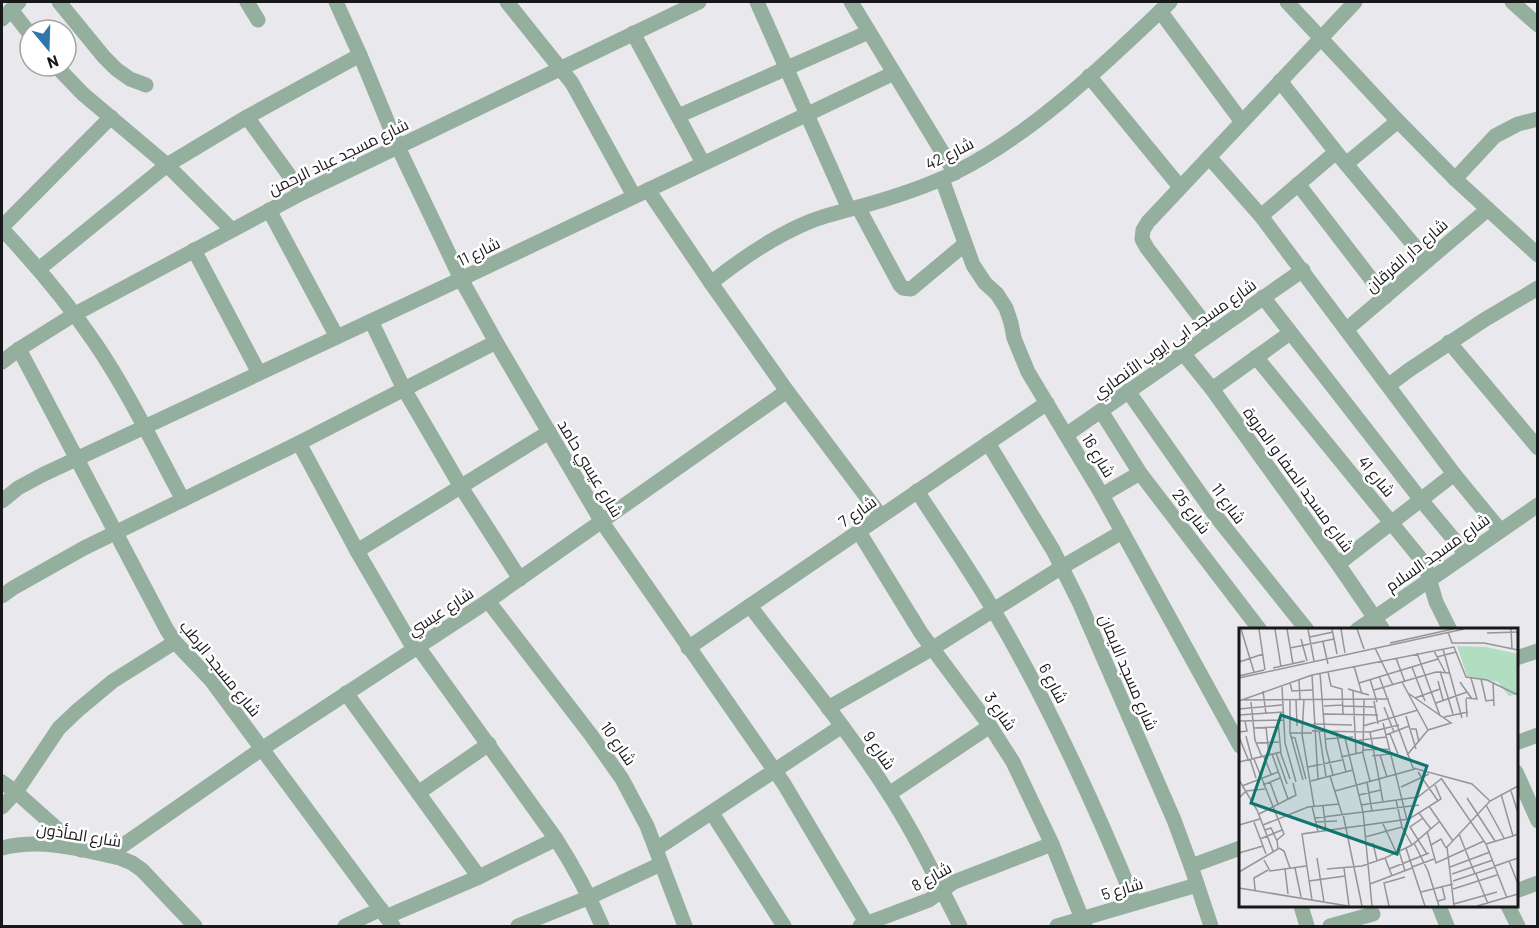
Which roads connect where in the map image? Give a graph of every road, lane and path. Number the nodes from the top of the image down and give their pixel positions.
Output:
1 (58, 2) edge
2 (247, 2) edge
3 (336, 2) edge
4 (507, 2) edge
5 (699, 2) edge
6 (757, 2) edge
7 (851, 2) edge
8 (1287, 2) edge
9 (1355, 2) edge
10 (1512, 2) edge
11 (1165, 6) edge
12 (258, 20) dead end
13 (1538, 25) edge
14 (870, 32) junction
15 (633, 33) junction
16 (1321, 38) junction
17 (360, 55) junction
18 (561, 68) junction
19 (787, 68) junction
20 (894, 73) junction
21 (1089, 76) junction
22 (68, 78) edge
23 (1280, 81) junction
24 (146, 85) dead end
25 (807, 114) junction
26 (678, 116) junction
27 (111, 117) junction
28 (247, 117) junction
29 (1538, 119) edge
30 (1398, 121) junction
31 (1242, 122) junction
32 (398, 147) junction
33 (1336, 152) junction
34 (1209, 157) junction
35 (703, 163) junction
36 (1346, 164) junction
37 (168, 165) junction
38 (948, 176) junction
39 (1455, 179) junction
40 (1299, 184) junction
41 (1180, 187) junction
42 (648, 190) junction
43 (302, 193) junction
44 (634, 196) junction
45 (854, 208) junction
46 (1488, 208) junction
47 (269, 210) junction
48 (1261, 216) junction
49 (2, 228) edge
50 (232, 230) junction
51 (965, 244) junction
52 (194, 250) junction
53 (1538, 255) edge
54 (1427, 261) junction
55 (39, 268) junction
56 (1303, 270) junction
57 (461, 279) junction
58 (711, 283) junction
59 (1538, 288) edge
60 (1263, 297) junction
61 (1385, 297) junction
62 (75, 314) junction
63 (371, 321) junction
64 (1347, 329) junction
65 (1212, 333) junction
66 (1290, 333) junction
67 (336, 337) junction
68 (496, 342) junction
69 (1449, 342) junction
70 (19, 349) junction
71 (1184, 353) junction
72 (1256, 357) junction
73 (2, 362) edge
74 (259, 373) junction
75 (1389, 386) junction
76 (404, 389) junction
77 (1212, 389) junction
78 (787, 391) junction
79 (1128, 391) junction
80 (1047, 403) junction
81 (1101, 411) junction
82 (144, 426) junction
83 (549, 432) junction
84 (1066, 435) junction
85 (299, 443) junction
86 (988, 443) junction
87 (1538, 448) edge
88 (76, 459) junction
89 (1140, 473) junction
90 (1454, 474) junction
91 (461, 487) junction
92 (917, 491) junction
93 (1102, 495) junction
94 (183, 500) junction
95 (1421, 500) junction
96 (2, 501) edge
97 (1534, 507) edge
98 (881, 516) junction
99 (602, 522) junction
100 (1392, 523) junction
101 (1538, 524) edge
102 (1500, 530) junction
103 (859, 532) junction
104 (1122, 532) junction
105 (115, 534) junction
106 (357, 551) junction
107 (1466, 554) junction
108 (1338, 564) junction
109 (1062, 567) junction
110 (2, 577) edge
111 (520, 579) junction
112 (1430, 579) junction
113 (7, 592) edge
114 (488, 601) junction
115 (750, 606) junction
116 (994, 611) junction
117 (1379, 623) edge
118 (1258, 628) edge
119 (1306, 628) edge
120 (1363, 628) edge
121 (1449, 628) edge
122 (175, 642) junction
123 (416, 648) junction
124 (688, 648) junction
125 (933, 648) junction
126 (1538, 651) edge
127 (1518, 657) edge
128 (346, 693) junction
129 (828, 708) junction
130 (842, 726) junction
131 (990, 726) junction
132 (1538, 735) edge
133 (1518, 742) edge
134 (489, 744) junction
135 (1239, 744) edge
136 (263, 748) junction
137 (774, 770) junction
138 (1518, 776) edge
139 (2, 782) edge
140 (16, 792) junction
141 (418, 793) junction
142 (889, 794) junction
143 (1534, 804) edge
144 (2, 807) edge
145 (712, 813) junction
146 (1538, 821) edge
147 (556, 839) junction
148 (1052, 844) junction
149 (2, 848) edge
150 (656, 849) junction
151 (1239, 849) edge
152 (81, 850) junction
153 (108, 855) junction
154 (662, 864) junction
155 (1191, 866) junction
156 (479, 877) junction
157 (1538, 883) edge
158 (1197, 885) junction
159 (942, 890) junction
160 (1518, 890) edge
161 (590, 897) junction
162 (1135, 903) junction
163 (1301, 907) edge
164 (1439, 907) edge
165 (1508, 907) edge
166 (1374, 915) edge
167 (386, 918) edge
168 (1084, 923) edge
169 (780, 925) edge
170 (864, 925) edge
171 (195, 927) edge
172 (345, 927) edge
173 (518, 927) edge
174 (602, 927) edge
175 (684, 927) edge
176 (960, 927) edge
177 (1057, 927) edge
178 (1211, 927) edge
179 (1307, 927) edge
180 (1330, 927) edge
181 (1447, 927) edge
182 (1518, 927) edge

1 - 24 street
2 - 12 street
3 - 17 street, شارع عيسي حامد
4 - 18 street
5 - 15 street, شارع مسجد عباد الرحمن
6 - 19 street
7 - 14 street, شارع 16
8 - 16 street
9 - 16 street
10 - 13 street
11 - 21 street, شارع 42
11 - 31 street
14 - 19 street
14 - 20 street, شارع 16
15 - 18 street, شارع مسجد عباد الرحمن
15 - 26 street
16 - 23 street
16 - 30 street
17 - 28 street
17 - 32 street, شارع عيسي حامد
18 - 32 street, شارع مسجد عباد الرحمن
18 - 44 street
19 - 25 street
19 - 26 street
20 - 25 street, شارع 11
20 - 38 street, شارع 16
21 - 38 street, شارع 42
21 - 41 street
22 - 27 street
23 - 31 street
23 - 33 street
25 - 35 street, شارع 11
25 - 45 street
26 - 35 street
27 - 37 street
27 - 49 street
28 - 37 street
28 - 43 street
29 - 39 street
30 - 36 street
30 - 39 street
31 - 34 street
32 - 43 street, شارع مسجد عباد الرحمن
32 - 57 street, شارع عيسي حامد
33 - 36 street
33 - 40 street
34 - 41 street
34 - 48 street
35 - 42 street, شارع 11
36 - 54 street
37 - 50 street
37 - 55 street
38 - 45 street, شارع 42
38 - 51 street, شارع 16
39 - 46 street
40 - 48 street
40 - 61 street
41 - 65 street
42 - 44 street, شارع 11
42 - 58 street
43 - 47 street, شارع مسجد عباد الرحمن
44 - 57 street, شارع 11
45 - 51 street
45 - 58 street, شارع 42
46 - 53 street
46 - 54 street, شارع دار الفرقان
47 - 50 street, شارع مسجد عباد الرحمن
47 - 67 street
48 - 56 street
49 - 55 street
50 - 52 street, شارع مسجد عباد الرحمن
51 - 80 street, شارع 16
52 - 62 street, شارع مسجد عباد الرحمن
52 - 74 street
54 - 61 street, شارع دار الفرقان
55 - 62 street
56 - 60 street, شارع مسجد ابى ايوب الأنصاري
56 - 64 street
57 - 63 street, شارع 11
57 - 68 street, شارع عيسي حامد
58 - 78 street
59 - 69 street
60 - 65 street, شارع مسجد ابى ايوب الأنصاري
60 - 66 street
61 - 64 street, شارع دار الفرقان
62 - 70 street, شارع مسجد عباد الرحمن
62 - 82 street
63 - 67 street, شارع 11
63 - 76 street
64 - 75 street
65 - 71 street, شارع مسجد ابى ايوب الأنصاري
66 - 72 street
66 - 95 street
67 - 74 street, شارع 11
68 - 76 street
68 - 83 street, شارع عيسي حامد
69 - 75 street
69 - 87 street
70 - 73 street, شارع مسجد عباد الرحمن
70 - 88 street, شارع مسجد الرطب
71 - 77 street, شارع مسجد الصفا و المروة
71 - 79 street, شارع مسجد ابى ايوب الأنصاري
72 - 77 street
72 - 100 street, شارع 41
74 - 82 street, شارع 11
75 - 90 street
76 - 85 street
76 - 91 street
77 - 108 street, شارع مسجد الصفا و المروة
78 - 98 street
78 - 99 street, شارع عيسي
79 - 81 street, شارع مسجد ابى ايوب الأنصاري
79 - 119 street, شارع 11
80 - 84 street, شارع 16
80 - 86 street, شارع 7
81 - 84 street, شارع مسجد ابى ايوب الأنصاري
81 - 89 street, شارع 25
82 - 88 street, شارع 11
82 - 94 street
83 - 91 street
83 - 99 street, شارع عيسي حامد
84 - 93 street, شارع 16
85 - 94 street
85 - 106 street
86 - 92 street, شارع 7
86 - 109 street, شارع مسجد الايمان
88 - 96 street, شارع 11
88 - 105 street, شارع مسجد الرطب
89 - 93 street
89 - 118 street, شارع 25
90 - 95 street
90 - 102 street
91 - 106 street
91 - 111 street
92 - 98 street, شارع 7
92 - 116 street, شارع 6
93 - 104 street, شارع 16
94 - 105 street
95 - 100 street
95 - 107 street
97 - 101 street
97 - 102 street, شارع مسجد السلام
98 - 103 street, شارع 7
99 - 111 street, شارع عيسي
99 - 124 street, شارع عيسي حامد
100 - 108 street
100 - 112 street, شارع 41
102 - 107 street, شارع مسجد السلام
103 - 115 street, شارع 7
103 - 125 street, شارع 3
104 - 109 street
104 - 135 street, شارع 16
105 - 113 street
105 - 122 street, شارع مسجد الرطب
106 - 123 street
107 - 112 street, شارع مسجد السلام
108 - 117 street, شارع مسجد الصفا و المروة
109 - 116 street
109 - 155 street, شارع مسجد الايمان
110 - 113 street
111 - 114 street, شارع عيسي
112 - 117 street, شارع مسجد السلام
112 - 121 street, شارع 41
114 - 123 street, شارع عيسي
114 - 150 street, شارع 10
115 - 124 street, شارع 7
115 - 129 street, شارع 9
116 - 125 street
116 - 162 street, شارع 6
117 - 120 street, شارع مسجد السلام
122 - 136 street, شارع مسجد الرطب
122 - 140 street
123 - 128 street, شارع عيسي
123 - 134 street
124 - 137 street, شارع عيسي حامد
125 - 129 street
125 - 131 street, شارع 3
126 - 127 street
128 - 136 street, شارع عيسي
128 - 141 street
129 - 130 street, شارع 9
130 - 137 street
130 - 142 street, شارع 9
131 - 142 street
131 - 148 street, شارع 3
132 - 133 street
134 - 141 street
134 - 147 street
136 - 153 street, شارع عيسي
136 - 167 street, شارع مسجد الرطب
137 - 145 street
137 - 170 street, شارع عيسي حامد
138 - 143 street
139 - 140 street
140 - 144 street
140 - 152 street
141 - 156 street
142 - 159 street, شارع 9
143 - 146 street
145 - 150 street
145 - 169 street
147 - 156 street
147 - 161 street
148 - 159 street, شارع 8
148 - 168 street, شارع 3
149 - 152 street, شارع المأذون
150 - 154 street, شارع 10
151 - 155 street
152 - 153 street, شارع المأذون
153 - 171 street, شارع المأذون
154 - 161 street
154 - 175 street, شارع 10
155 - 158 street, شارع مسجد الايمان
156 - 167 street
157 - 160 street
158 - 162 street, شارع 5
158 - 178 street, شارع مسجد الايمان
159 - 170 street, شارع 8
159 - 176 street, شارع 9
161 - 173 street
161 - 174 street
162 - 168 street, شارع 5
163 - 179 street
164 - 181 street
165 - 182 street
166 - 180 street
167 - 172 street
168 - 177 street, شارع 5

